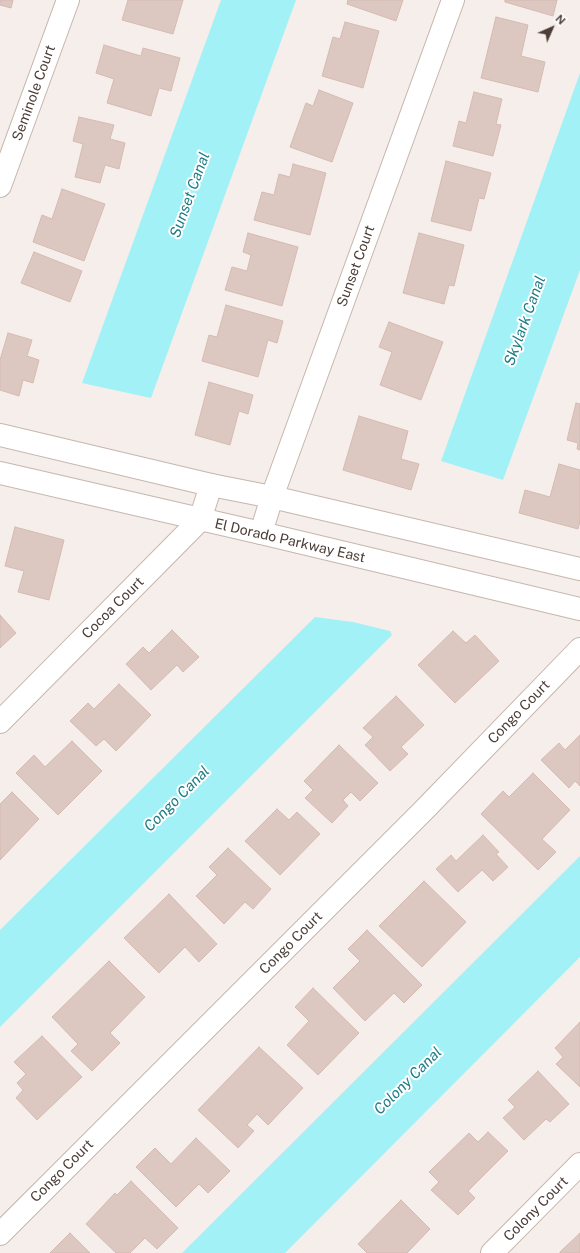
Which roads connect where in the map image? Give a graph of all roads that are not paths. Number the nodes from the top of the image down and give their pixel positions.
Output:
1 (68, 0) edge
2 (453, 0) edge
3 (0, 186) edge
4 (0, 435) edge
5 (0, 473) edge
6 (211, 485) junction
7 (272, 497) junction
8 (200, 520) junction
9 (261, 533) junction
10 (580, 569) edge
11 (580, 609) edge
12 (580, 649) edge
13 (0, 722) edge
14 (580, 1164) edge
15 (0, 1234) edge
16 (492, 1253) edge

1 - 3 street, Seminole Court
2 - 7 street, Sunset Court
4 - 6 street
5 - 8 street, El Dorado Parkway East
6 - 7 street
6 - 8 street, Cocoa Court
7 - 9 street, Sunset Court
7 - 10 street
8 - 9 street, El Dorado Parkway East
8 - 13 street, Cocoa Court
9 - 11 street, El Dorado Parkway East
12 - 15 street, Congo Court
14 - 16 street, Colony Court

